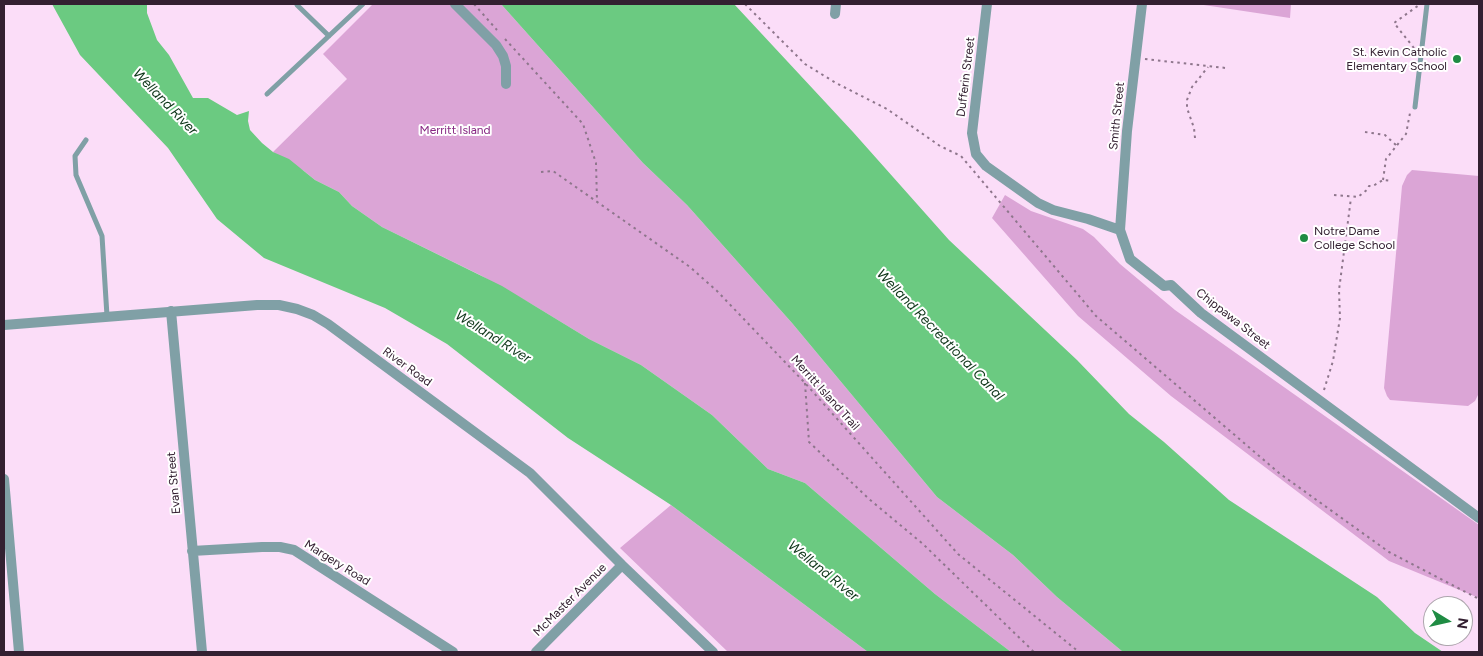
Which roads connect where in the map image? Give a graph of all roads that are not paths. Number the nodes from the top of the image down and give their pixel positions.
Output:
1 (363, 4) edge
2 (455, 4) edge
3 (987, 4) edge
4 (1142, 4) edge
5 (1426, 4) edge
6 (298, 5) dead end
7 (328, 36) junction
8 (506, 84) dead end
9 (267, 94) dead end
10 (1415, 107) road end
11 (86, 140) dead end
12 (1120, 230) junction
13 (171, 311) junction
14 (107, 316) junction
15 (4, 325) edge
16 (4, 479) edge
17 (1479, 518) edge
18 (192, 551) junction
19 (622, 565) junction
20 (19, 652) edge
21 (202, 652) edge
22 (453, 652) edge
23 (536, 652) edge
24 (713, 652) edge

1 - 7 lane
2 - 8 street
3 - 12 street, Dufferin Street
4 - 12 street, Smith Street
5 - 10 lane
6 - 7 lane
7 - 9 lane
11 - 14 lane
12 - 17 street, Chippawa Street
13 - 14 street, River Road
13 - 18 street, Evan Street
13 - 19 street, River Road
14 - 15 street, River Road
16 - 20 street
18 - 21 street, Evan Street
18 - 22 street, Margery Road
19 - 23 street, McMaster Avenue
19 - 24 street, River Road

